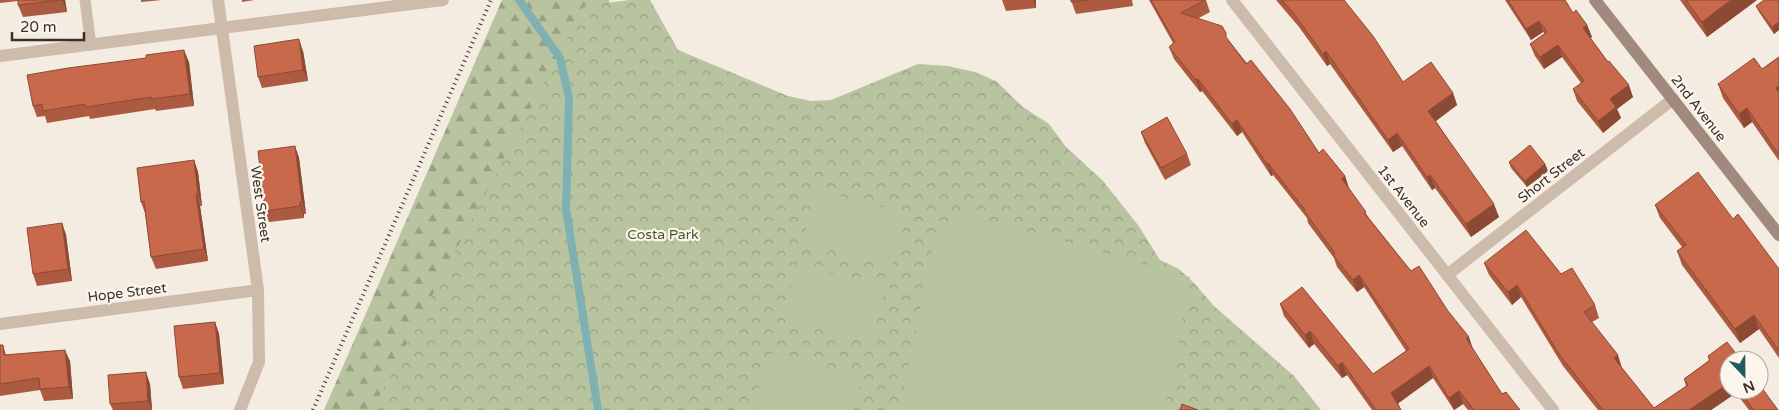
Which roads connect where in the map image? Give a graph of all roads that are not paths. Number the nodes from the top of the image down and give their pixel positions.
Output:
1 (85, 0) edge
2 (218, 0) edge
3 (443, 0) edge
4 (1232, 0) edge
5 (1595, 0) edge
6 (222, 28) junction
7 (91, 45) junction
8 (0, 56) edge
9 (1673, 99) junction
10 (1779, 235) edge
11 (1447, 275) junction
12 (258, 290) junction
13 (0, 324) edge
14 (240, 410) edge
15 (1553, 410) edge

1 - 7 lane
2 - 6 street, West Street
3 - 6 street
4 - 11 street, 1st Avenue
5 - 9 street, 2nd Avenue
6 - 7 street
6 - 12 street, West Street
7 - 8 street
9 - 10 street, 2nd Avenue
9 - 11 street, Short Street
11 - 15 street, 1st Avenue
12 - 13 street, Hope Street
12 - 14 street, West Street

